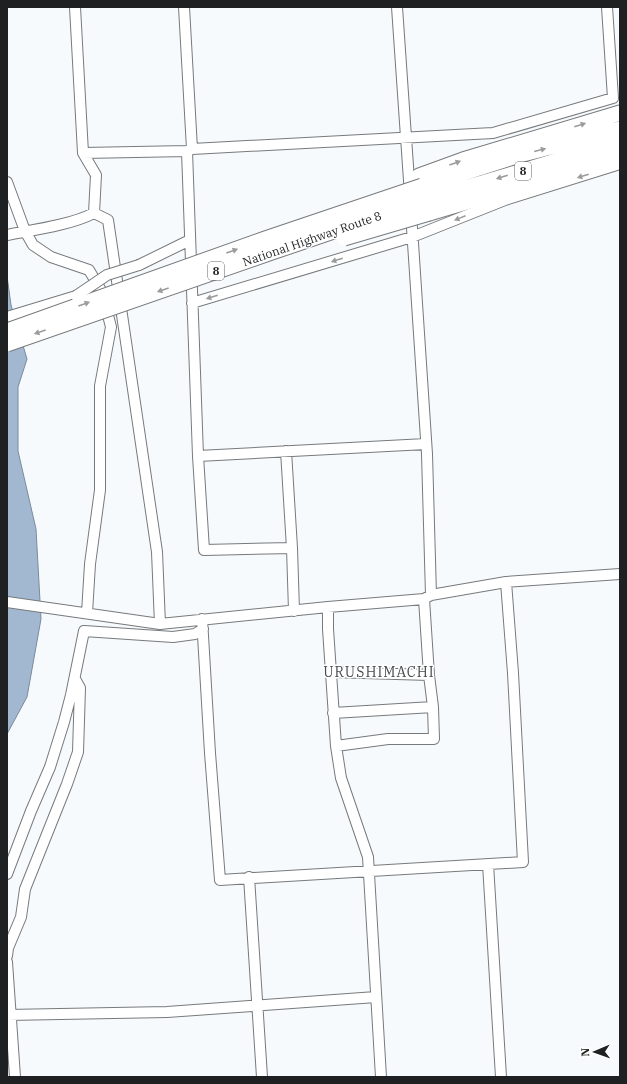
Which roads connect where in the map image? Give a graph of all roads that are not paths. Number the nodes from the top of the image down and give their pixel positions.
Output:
1 (74, 7) edge
2 (184, 7) edge
3 (397, 7) edge
4 (607, 7) edge
5 (620, 113) edge
6 (620, 129) edge
7 (406, 138) junction
8 (620, 142) edge
9 (190, 150) junction
10 (83, 153) junction
11 (620, 156) edge
12 (620, 164) edge
13 (7, 182) edge
14 (424, 194) junction
15 (94, 213) junction
16 (23, 232) junction
17 (7, 235) edge
18 (412, 237) junction
19 (190, 240) junction
20 (268, 246) junction
21 (192, 304) junction
22 (7, 318) edge
23 (7, 331) edge
24 (7, 344) edge
25 (426, 444) junction
26 (286, 451) junction
27 (198, 456) junction
28 (292, 548) junction
29 (620, 574) edge
30 (506, 582) junction
31 (428, 597) junction
32 (7, 602) edge
33 (328, 607) junction
34 (294, 610) junction
35 (83, 612) junction
36 (160, 624) junction
37 (202, 624) junction
38 (331, 672) junction
39 (429, 675) junction
40 (75, 678) junction
41 (433, 707) junction
42 (333, 712) junction
43 (336, 746) junction
44 (488, 864) junction
45 (369, 871) junction
46 (7, 874) edge
47 (249, 877) junction
48 (7, 956) edge
49 (7, 962) edge
50 (376, 997) junction
51 (257, 1004) junction
52 (9, 1016) edge
53 (15, 1077) edge
54 (262, 1077) edge
55 (381, 1077) edge
56 (501, 1077) edge

1 - 10 street
2 - 9 street
3 - 7 street
4 - 7 street
14 -> 5 highway
14 -> 6 highway, National Highway Route 8 / 8
7 - 9 street
7 - 18 street
8 -> 14 highway, National Highway Route 8 / 8
9 - 10 street
9 - 19 street
10 - 15 street
11 - 14 highway
12 -> 18 street
13 - 16 street
14 - 20 highway, National Highway Route 8 / 8, bridge
14 - 20 highway, bridge
15 - 16 street
15 - 36 street
16 - 17 street
16 - 35 street
18 -> 21 street
18 - 25 street
19 - 21 street
19 - 22 street, bridge
23 -> 20 highway, National Highway Route 8 / 8, bridge
20 -> 24 highway, National Highway Route 8 / 8, bridge
21 - 27 street
25 - 26 street
25 - 31 street
26 - 27 street
26 - 28 street
27 - 28 street
28 - 34 street
29 - 30 street
30 - 31 street
30 - 44 street
31 - 33 street
31 - 39 street
32 - 35 street
33 - 34 street
33 - 38 street
34 - 37 street
35 - 36 street
36 - 37 street
37 - 40 street
37 - 47 street
38 - 39 street
38 - 42 street
39 - 41 street
40 - 46 street
40 - 48 street
41 - 42 street
41 - 43 street
42 - 43 street
43 - 45 street
44 - 45 street
44 - 56 street
45 - 47 street
45 - 50 street
47 - 51 street
49 - 52 street
50 - 51 street
50 - 55 street
51 - 52 street
51 - 54 street
52 - 53 street

